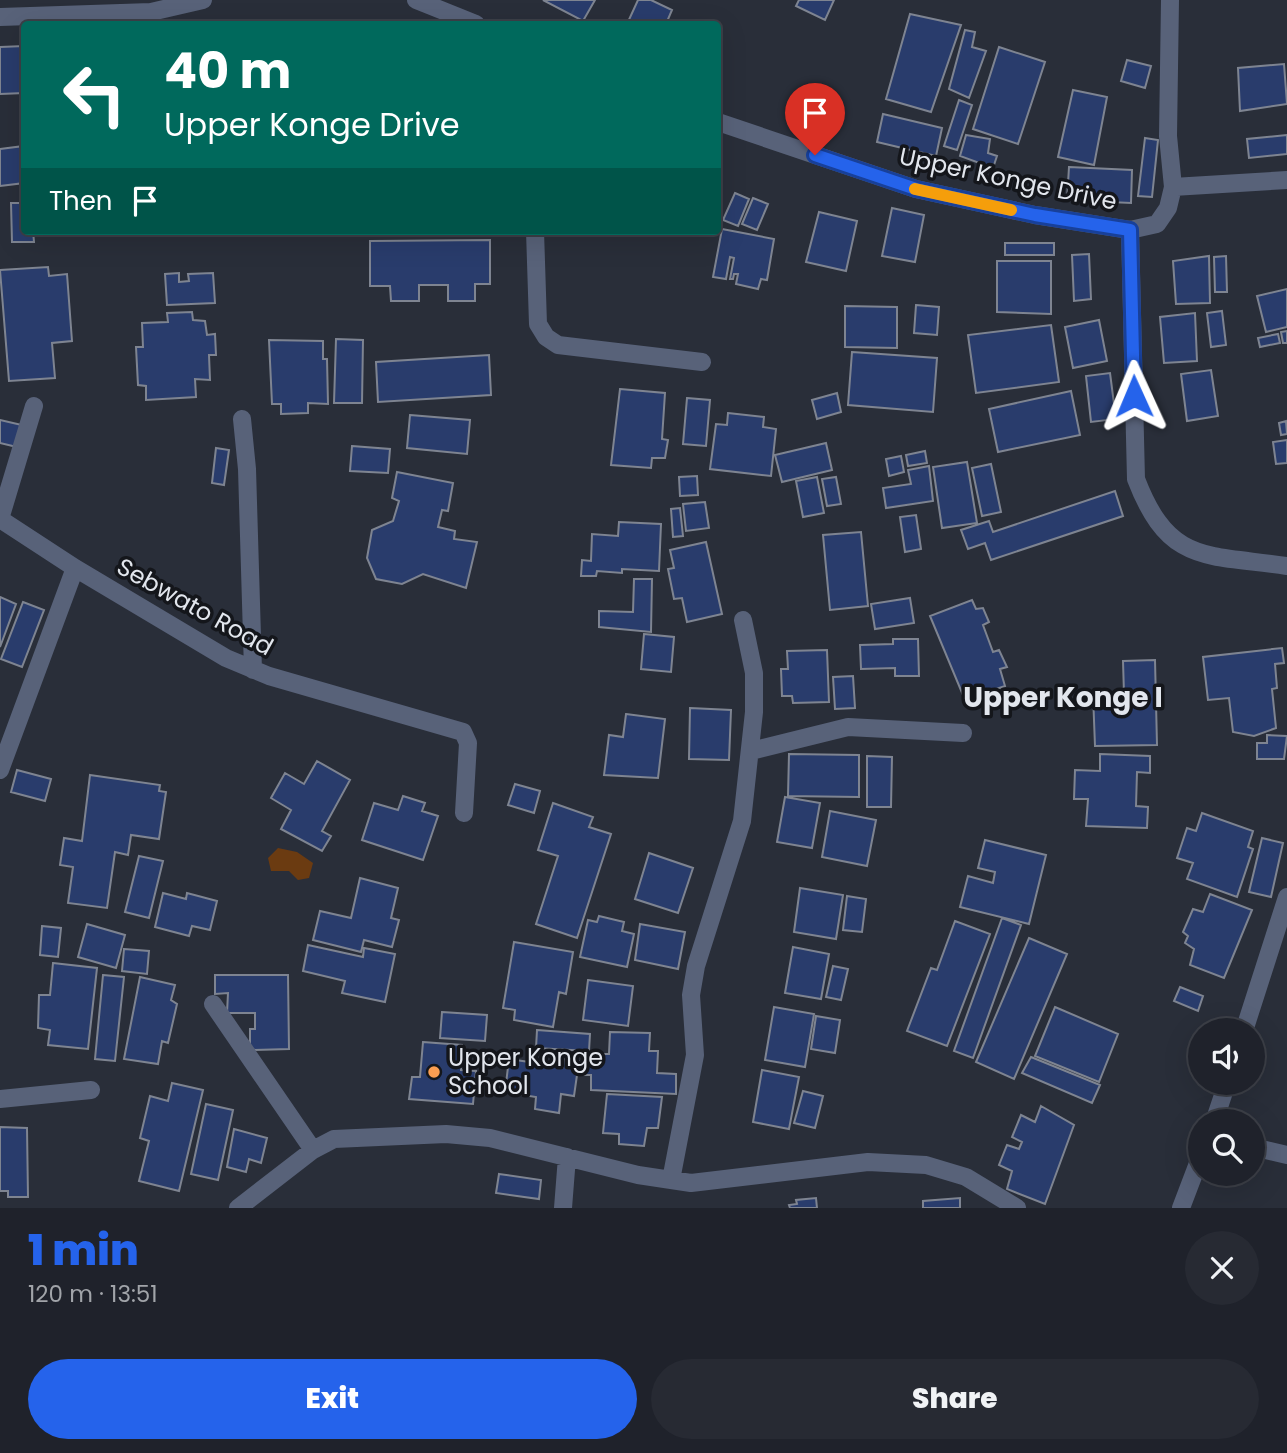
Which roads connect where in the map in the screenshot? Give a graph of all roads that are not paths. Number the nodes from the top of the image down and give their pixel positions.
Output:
1 (203, 0) edge
2 (416, 0) edge
3 (1170, 0) edge
4 (0, 17) edge
5 (468, 21) edge
6 (721, 123) edge
7 (1287, 180) edge
8 (1173, 187) junction
9 (1130, 230) junction
10 (535, 235) edge
11 (702, 362) dead end
12 (34, 406) dead end
13 (243, 419) dead end
14 (0, 519) edge
15 (1287, 566) edge
16 (75, 568) junction
17 (743, 620) dead end
18 (253, 670) junction
19 (963, 733) dead end
20 (751, 751) junction
21 (0, 770) edge
22 (464, 813) dead end
23 (1287, 897) edge
24 (213, 1004) dead end
25 (1248, 1018) edge
26 (91, 1090) dead end
27 (0, 1099) edge
28 (313, 1150) junction
29 (1265, 1150) edge
30 (1287, 1155) edge
31 (567, 1157) junction
32 (671, 1180) junction
33 (1189, 1186) edge
34 (238, 1208) edge
35 (563, 1208) edge
36 (1017, 1208) edge
37 (1181, 1208) edge

1 - 4 street
2 - 5 street
3 - 8 street
6 - 9 street, Upper Konge Drive
7 - 8 street
8 - 9 street, Upper Konge Drive
9 - 15 street, Upper Konge Drive
10 - 11 street
12 - 14 street
13 - 18 street
14 - 16 street, Sebwato Road
16 - 18 street, Sebwato Road
16 - 21 street
17 - 20 street
18 - 22 street, Sebwato Road
19 - 20 street
20 - 32 street
23 - 25 street
24 - 28 street
26 - 27 street
28 - 31 street
28 - 34 street
29 - 30 street
31 - 32 street
31 - 35 street
32 - 36 street
33 - 37 street

